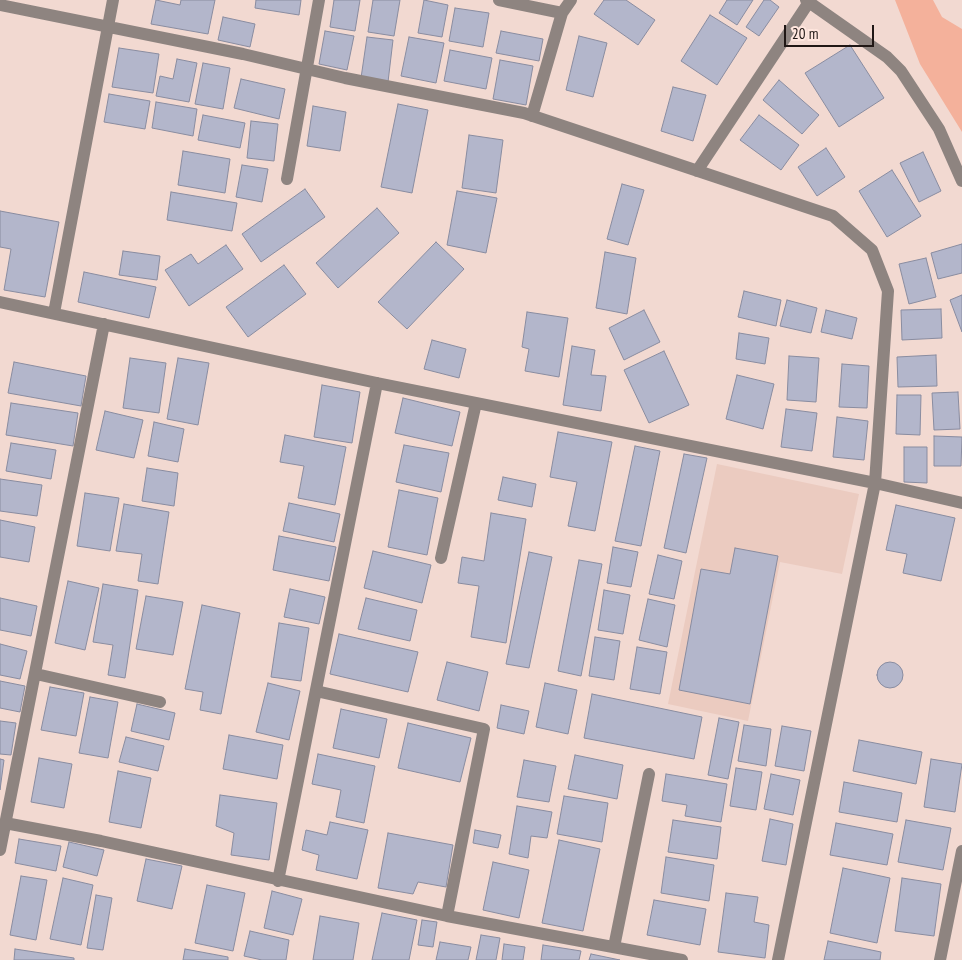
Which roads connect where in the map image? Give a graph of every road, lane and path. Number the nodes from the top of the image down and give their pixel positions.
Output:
1 (113, 0) edge
2 (319, 0) edge
3 (499, 0) edge
4 (571, 0) edge
5 (807, 1) edge
6 (0, 5) edge
7 (562, 13) junction
8 (108, 27) junction
9 (306, 69) junction
10 (532, 116) junction
11 (697, 171) junction
12 (287, 179) dead end
13 (962, 182) edge
14 (0, 302) edge
15 (54, 313) junction
16 (104, 324) junction
17 (377, 383) junction
18 (476, 403) junction
19 (875, 483) junction
20 (962, 503) edge
21 (441, 558) dead end
22 (36, 674) junction
23 (316, 691) junction
24 (160, 702) dead end
25 (649, 774) dead end
26 (5, 823) junction
27 (0, 850) edge
28 (962, 851) edge
29 (278, 880) junction
30 (447, 916) junction
31 (614, 947) junction
32 (682, 960) edge
33 (778, 960) edge
34 (940, 960) edge

1 - 8 street
2 - 9 street
3 - 7 street
4 - 7 street
5 - 11 street
5 - 13 street
6 - 8 street
7 - 10 street
8 - 9 street
8 - 15 street
9 - 10 street
9 - 12 street
10 - 11 street
11 - 19 street
14 - 15 street
15 - 16 street
16 - 17 street
16 - 22 street
17 - 18 street
17 - 23 street
18 - 19 street
18 - 21 street
19 - 20 street
19 - 33 street
22 - 24 street
22 - 26 street
23 - 29 street
23 - 30 street
25 - 31 street
26 - 27 street
26 - 29 street
28 - 34 street
29 - 30 street
30 - 31 street
31 - 32 street

